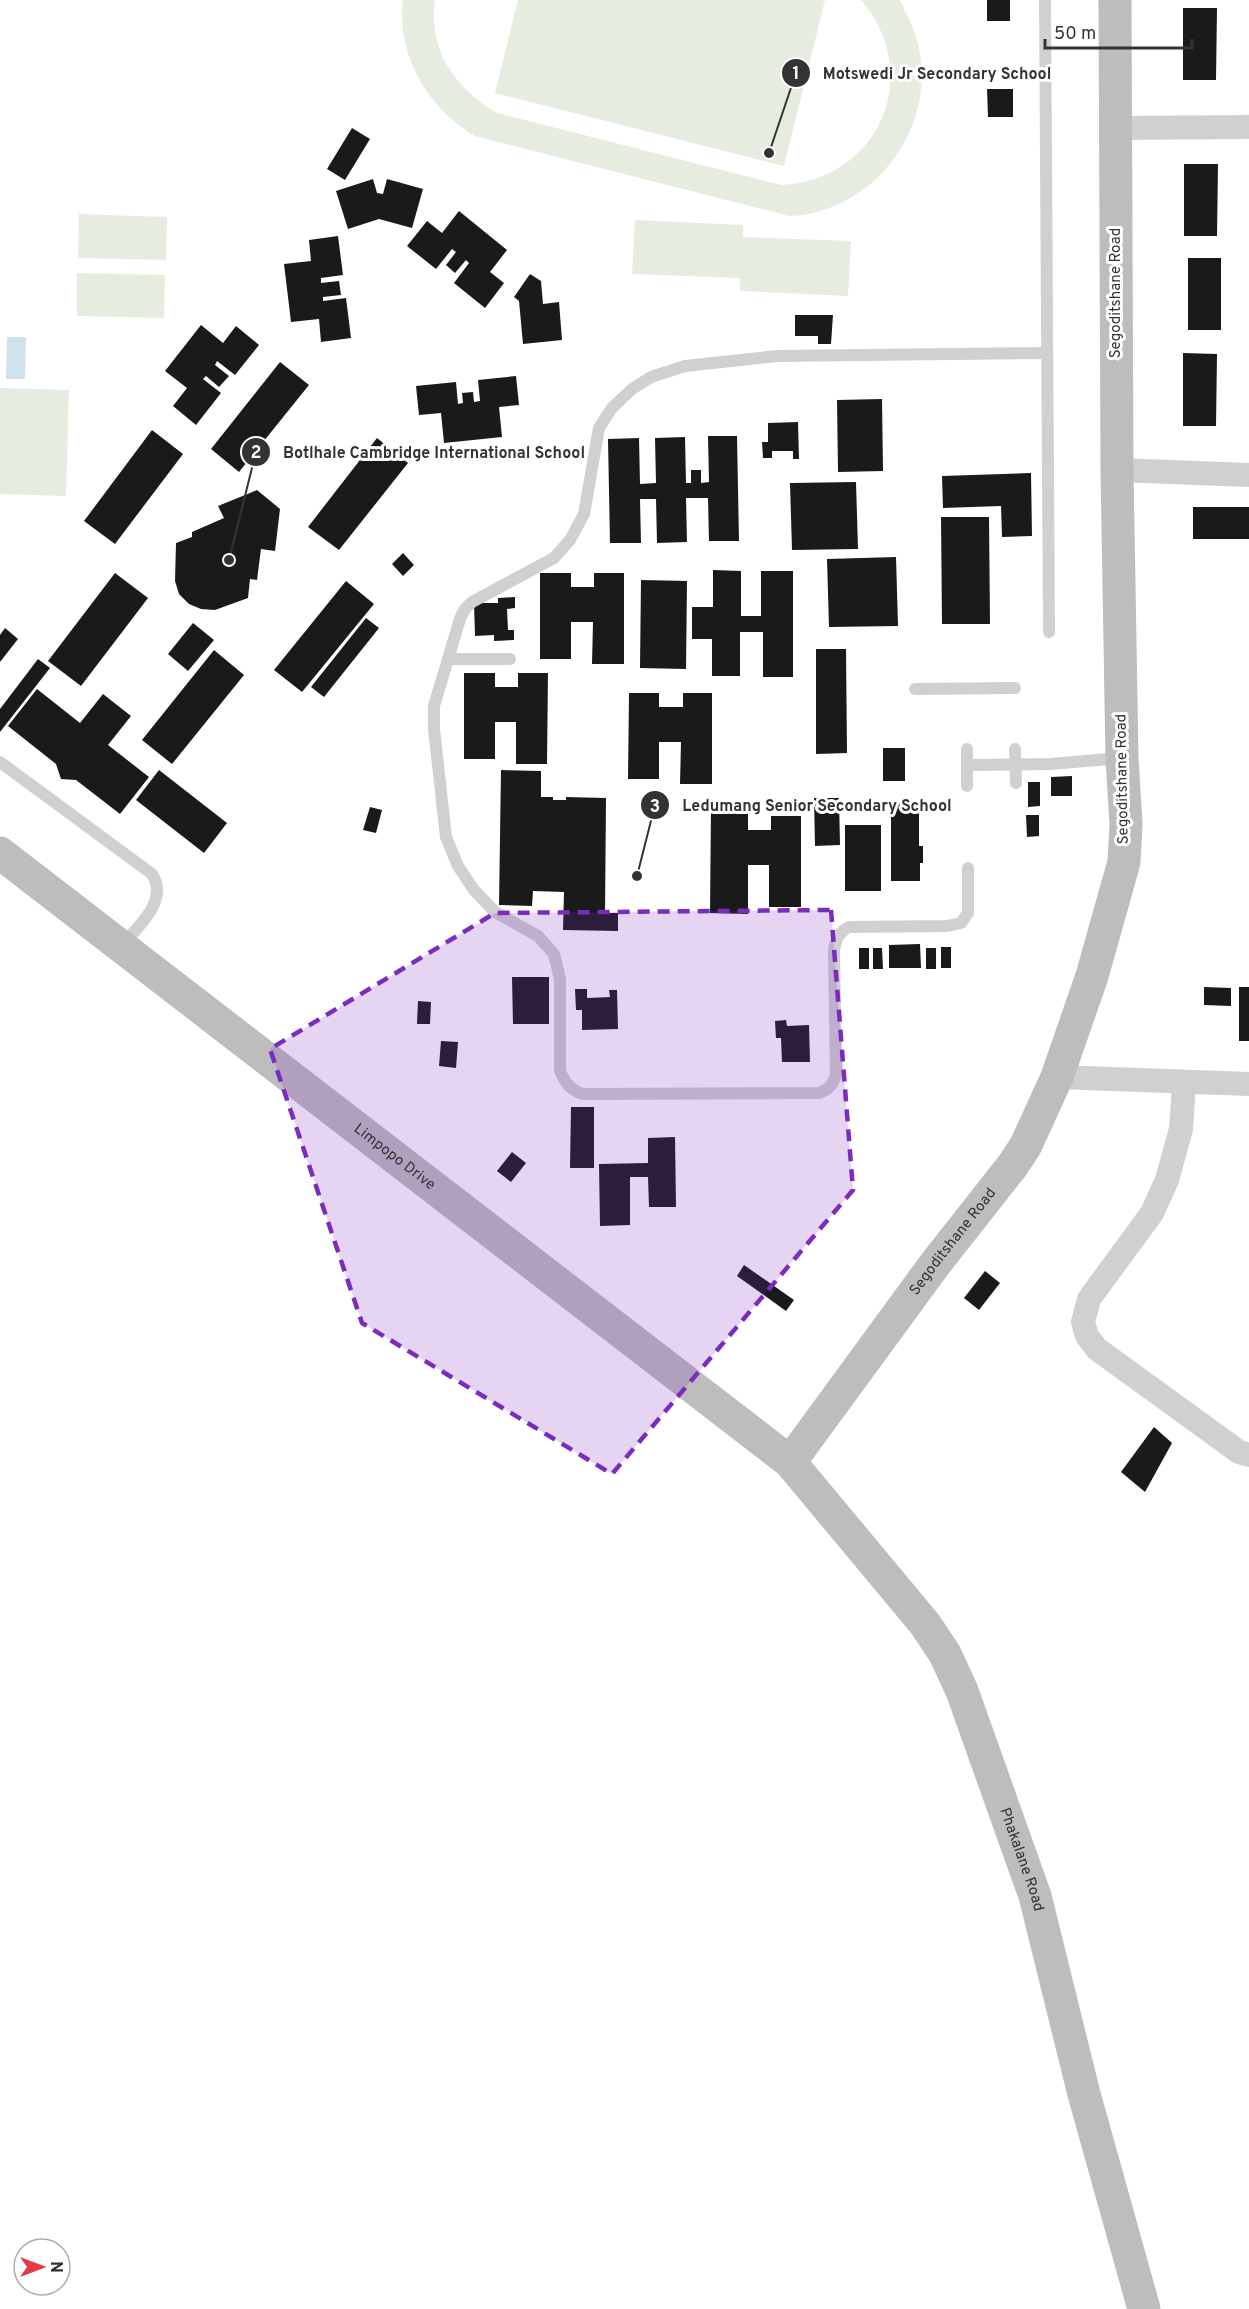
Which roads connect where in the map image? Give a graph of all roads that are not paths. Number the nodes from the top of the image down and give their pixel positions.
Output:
1 (1045, 0) edge
2 (1115, 0) edge
3 (1249, 127) edge
4 (1115, 128) junction
5 (1047, 353) junction
6 (1117, 470) junction
7 (1249, 475) edge
8 (1049, 632) dead end
9 (448, 659) junction
10 (510, 659) dead end
11 (1015, 688) dead end
12 (915, 689) dead end
13 (967, 749) dead end
14 (1015, 749) dead end
15 (1122, 758) junction
16 (0, 762) edge
17 (1015, 764) junction
18 (967, 765) junction
19 (1016, 783) dead end
20 (967, 786) dead end
21 (0, 853) edge
22 (968, 868) dead end
23 (121, 946) junction
24 (1057, 1077) junction
25 (1184, 1083) junction
26 (1249, 1084) edge
27 (1249, 1455) edge
28 (790, 1462) junction
29 (1144, 2309) edge

1 - 5 lane
2 - 4 street, Segoditshane Road
3 - 4 street
4 - 6 street, Segoditshane Road
5 - 8 lane
5 - 9 lane
6 - 7 street
6 - 15 street, Segoditshane Road
9 - 10 lane
9 - 22 lane
11 - 12 lane
13 - 18 lane
14 - 17 lane
15 - 17 lane
15 - 24 street, Segoditshane Road
16 - 23 lane
17 - 18 lane
17 - 19 lane
18 - 20 lane
21 - 23 street, Limpopo Drive
23 - 28 street, Limpopo Drive
24 - 25 street
24 - 28 street, Segoditshane Road
25 - 26 street
25 - 27 street
28 - 29 street, Phakalane Road

